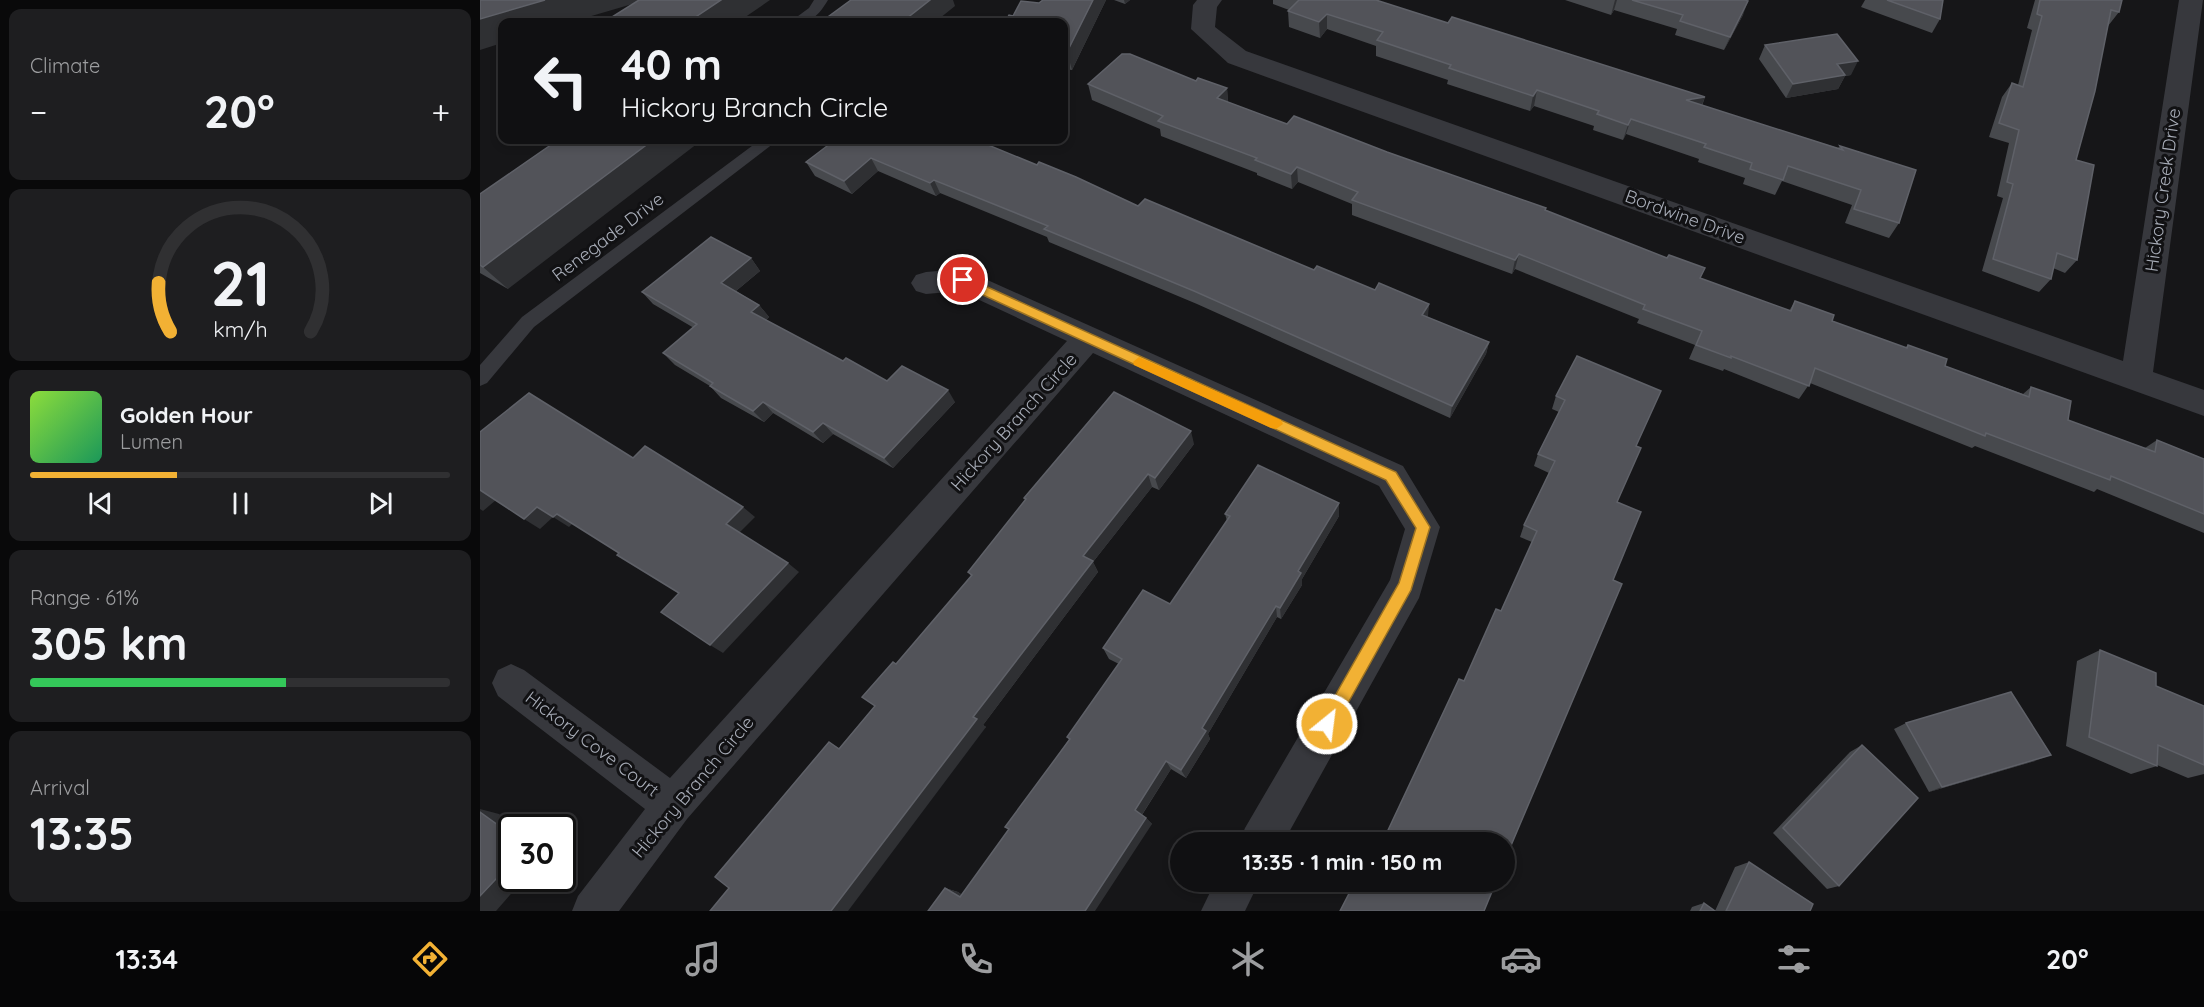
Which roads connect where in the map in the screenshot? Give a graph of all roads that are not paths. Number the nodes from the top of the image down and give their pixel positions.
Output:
1 (821, 0) edge
2 (1210, 0) edge
3 (2191, 0) edge
4 (803, 18) edge
5 (765, 144) edge
6 (926, 283) dead end
7 (1088, 338) junction
8 (480, 378) edge
9 (2136, 379) junction
10 (2204, 404) edge
11 (511, 683) dead end
12 (673, 805) junction
13 (1266, 832) edge
14 (1232, 892) edge
15 (593, 911) edge
16 (1222, 911) edge

1 - 4 lane
2 - 9 street, Bordwine Drive
3 - 9 street, Hickory Creek Drive
5 - 8 lane, Renegade Drive
6 - 7 street
7 - 12 street, Hickory Branch Circle
7 - 13 street, Hickory Branch Circle
9 - 10 street, Bordwine Drive
11 - 12 street, Hickory Cove Court
12 - 15 street, Hickory Branch Circle
14 - 16 street

